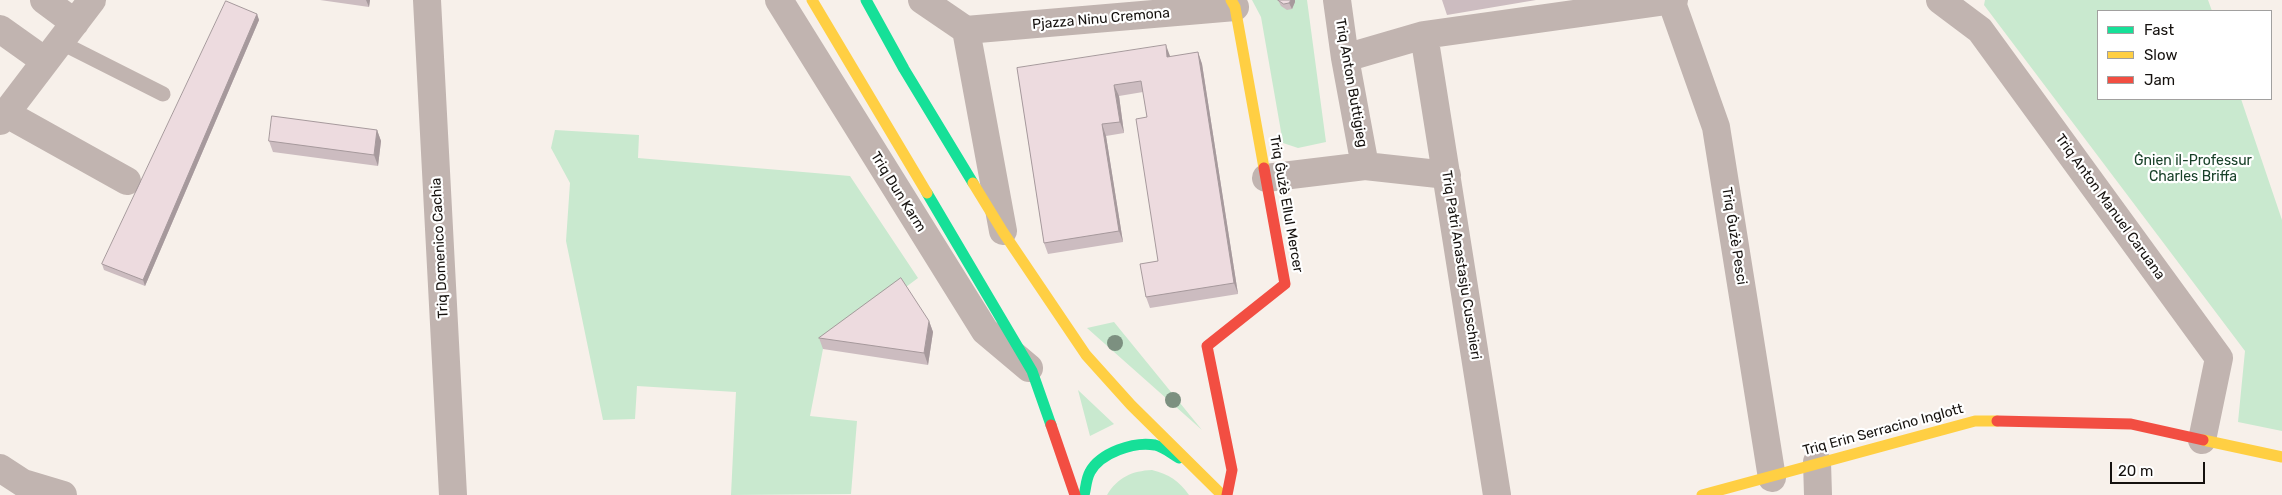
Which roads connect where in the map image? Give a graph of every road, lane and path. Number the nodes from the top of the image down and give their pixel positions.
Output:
1 (44, 0) edge
2 (92, 0) edge
3 (427, 0) edge
4 (779, 0) edge
5 (812, 0) edge
6 (866, 0) edge
7 (922, 0) edge
8 (1338, 0) edge
9 (1672, 0) edge
10 (1940, 0) edge
11 (1233, 4) edge
12 (0, 29) edge
13 (966, 30) junction
14 (1424, 35) junction
15 (60, 42) junction
16 (1345, 58) junction
17 (163, 94) dead end
18 (3, 117) edge
19 (1366, 166) junction
20 (1447, 175) junction
21 (1266, 178) junction
22 (127, 181) dead end
23 (1003, 232) junction
24 (1032, 371) junction
25 (2202, 440) junction
26 (2282, 457) edge
27 (1817, 462) junction
28 (0, 468) edge
29 (1198, 469) junction
30 (1772, 478) junction
31 (63, 495) edge
32 (453, 495) edge
33 (1075, 495) edge
34 (1084, 495) edge
35 (1222, 495) edge
36 (1227, 495) edge
37 (1498, 495) edge
38 (1702, 495) edge
39 (1818, 495) edge

1 - 15 street
2 - 15 street
3 - 32 street, Triq Domenico Cachia
4 - 24 street, Triq Dun Karm
5 - 24 main road, Triq Dun Karm
6 - 23 main road
7 - 13 street
8 - 16 street, Triq Anton Buttigieg
9 - 14 street
9 - 30 street, Triq Ġużè Pesci
10 - 25 street, Triq Anton Manuel Caruana
11 - 13 street, Pjazza Ninu Cremona
11 - 21 main road, Triq Ġużè Ellul Mercer
12 - 15 street
13 - 23 street
14 - 16 street
14 - 20 street, Triq Patri Anastasju Cuschieri
15 - 17 lane
15 - 18 street
16 - 19 street, Triq Anton Buttigieg
18 - 22 street
19 - 20 street
19 - 21 street
20 - 37 street, Triq Patri Anastasju Cuschieri
21 - 36 main road, Triq Ġużè Ellul Mercer
23 - 29 main road
24 - 33 main road, Triq Dun Karm
25 - 26 main road, Triq Erin Serracino Inglott
25 - 27 main road, Triq Erin Serracino Inglott
27 - 30 main road, Triq Erin Serracino Inglott
27 - 39 street
28 - 31 street
29 - 34 main road
29 - 35 main road
30 - 38 main road, Triq Erin Serracino Inglott

